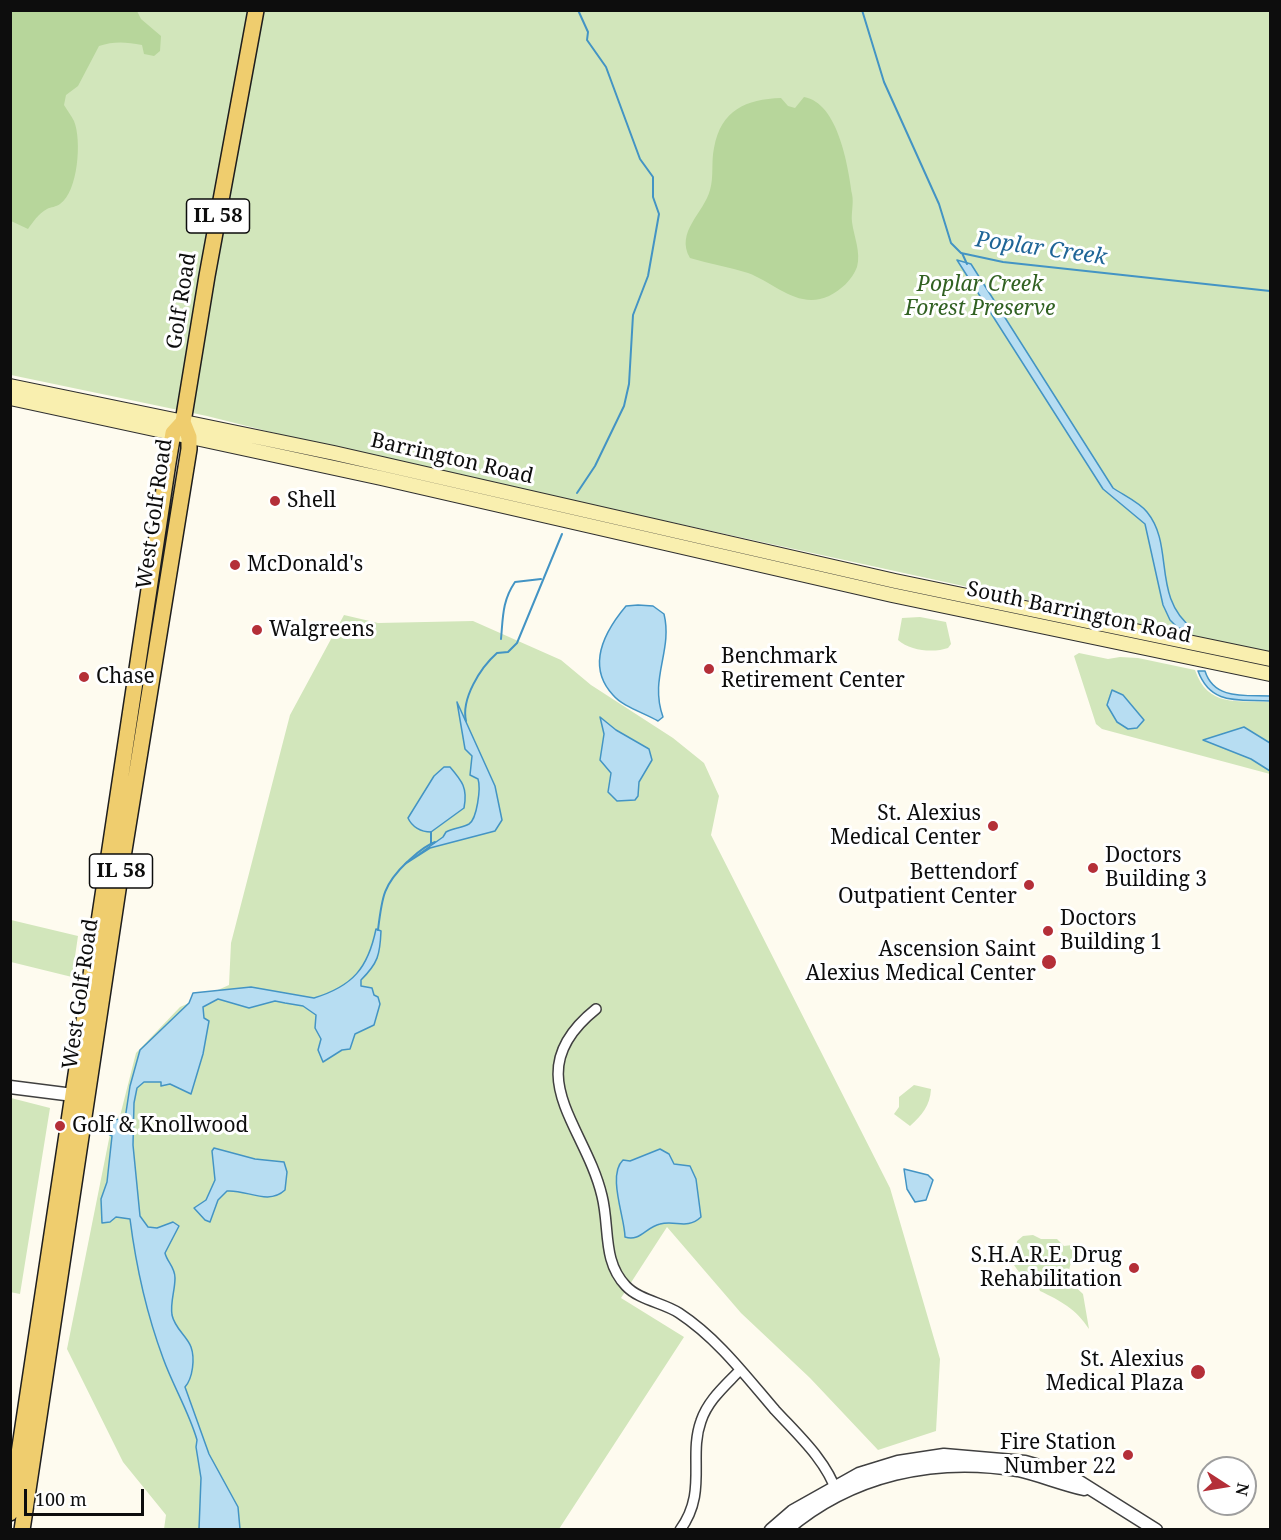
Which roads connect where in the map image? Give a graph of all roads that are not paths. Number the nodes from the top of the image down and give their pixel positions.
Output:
1 (256, 10) edge
2 (10, 386) edge
3 (10, 398) edge
4 (178, 428) junction
5 (189, 437) junction
6 (883, 578) joint
7 (879, 592) joint
8 (1270, 659) edge
9 (1270, 674) edge
10 (596, 1009) dead end
11 (10, 1087) edge
12 (80, 1096) junction
13 (740, 1370) junction
14 (836, 1490) junction
15 (10, 1513) edge
16 (22, 1530) edge
17 (680, 1530) edge
18 (771, 1530) edge
19 (786, 1530) edge
20 (1156, 1530) edge

1 - 4 main road, Golf Road / IL 58
2 - 4 main road, Barrington Road
3 - 4 main road, Barrington Road
4 - 5 main road, West Golf Road
4 - 6 main road, Barrington Road
4 - 12 main road, West Golf Road / IL 58
5 - 7 main road, Barrington Road
5 - 12 main road, West Golf Road / IL 58
6 - 8 main road, South Barrington Road
7 - 9 main road, South Barrington Road
10 - 13 street
11 - 12 street
12 - 15 main road, West Golf Road / IL 58
12 - 16 main road, West Golf Road / IL 58
13 - 14 street
13 - 17 street
14 - 18 street
14 - 19 street
14 - 20 street

